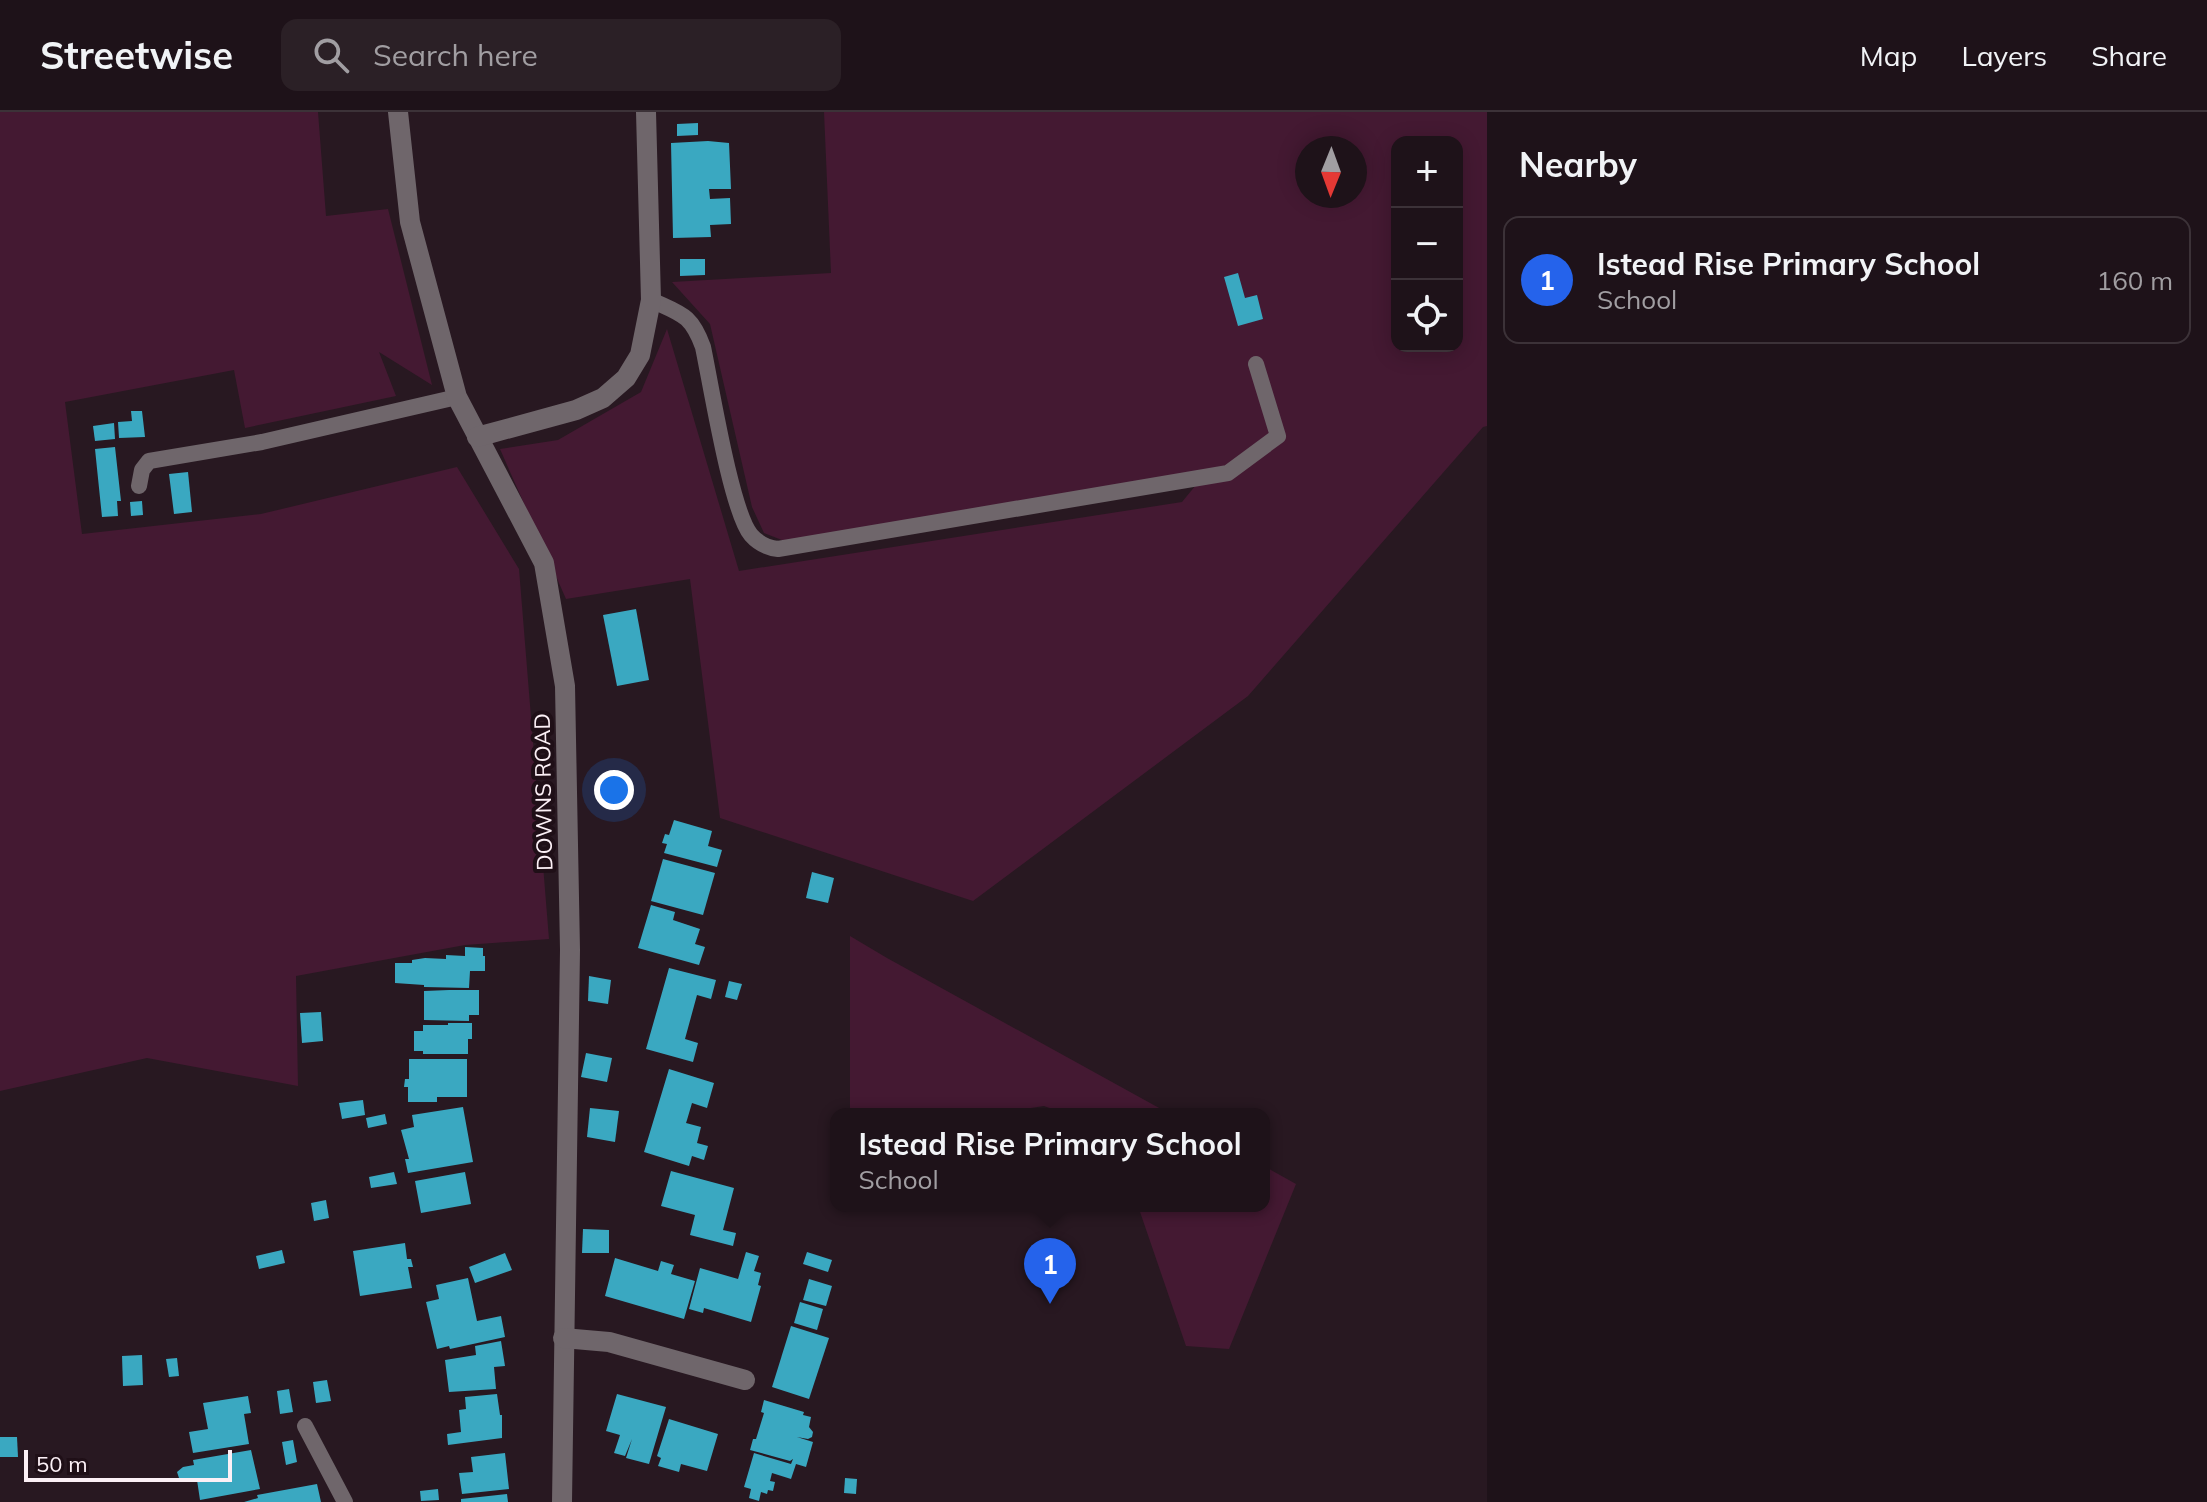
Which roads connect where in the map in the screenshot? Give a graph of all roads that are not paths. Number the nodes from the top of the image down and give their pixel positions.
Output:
1 (398, 112) edge
2 (646, 112) edge
3 (651, 300) junction
4 (1256, 364) dead end
5 (457, 397) junction
6 (477, 437) junction
7 (139, 486) dead end
8 (563, 1338) junction
9 (745, 1380) dead end
10 (305, 1426) dead end
11 (345, 1502) edge
12 (562, 1502) edge

1 - 5 street, DOWNS ROAD
2 - 3 street
3 - 4 lane
3 - 6 street
5 - 6 street, DOWNS ROAD
5 - 7 lane
6 - 8 street, DOWNS ROAD
8 - 9 street
8 - 12 street, DOWNS ROAD
10 - 11 lane

